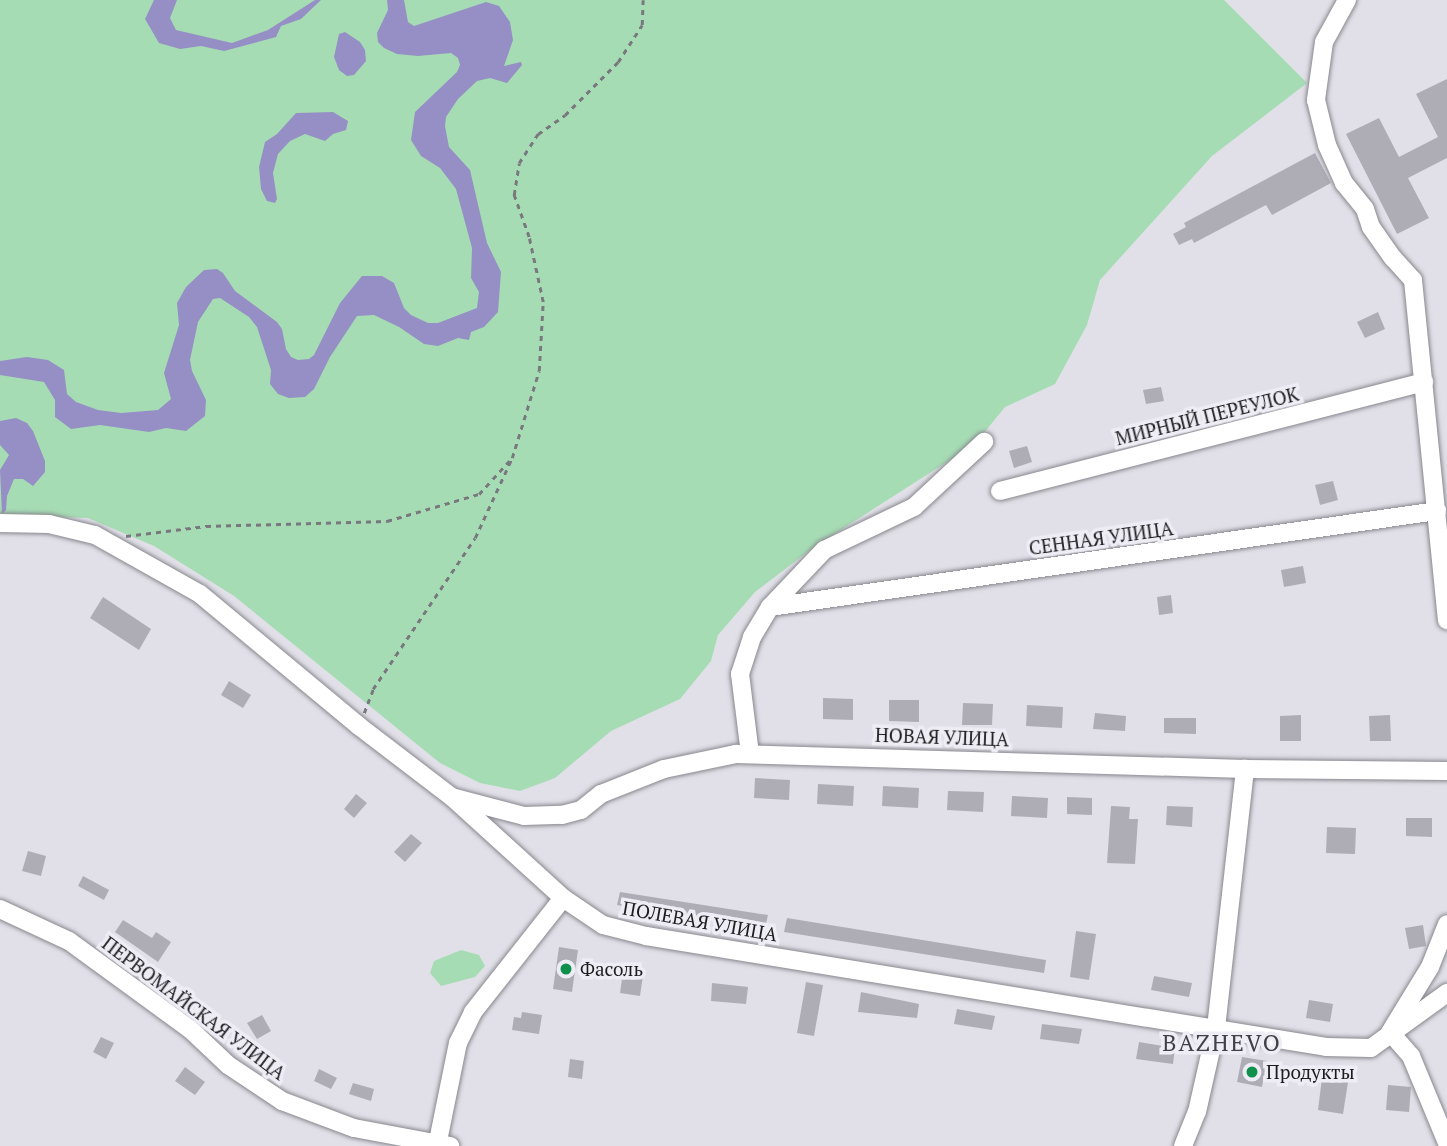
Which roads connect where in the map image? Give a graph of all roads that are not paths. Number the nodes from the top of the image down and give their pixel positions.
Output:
1 (1347, 0) edge
2 (1424, 382) junction
3 (984, 442) dead end
4 (1440, 470) edge
5 (1000, 491) dead end
6 (1437, 511) junction
7 (0, 523) edge
8 (770, 607) junction
9 (1447, 620) edge
10 (750, 754) junction
11 (1245, 769) junction
12 (1447, 771) edge
13 (452, 797) junction
14 (563, 898) junction
15 (0, 909) edge
16 (1447, 924) edge
17 (1447, 993) edge
18 (1216, 1028) junction
19 (1390, 1032) junction
20 (1447, 1143) edge
21 (444, 1144) edge
22 (1183, 1146) edge

1 - 2 street
2 - 4 street
2 - 5 street, МИРНЫЙ ПЕРЕУЛОК
3 - 8 street
4 - 6 street
6 - 8 street, СЕННАЯ УЛИЦА
6 - 9 street
7 - 13 street, ПОЛЕВАЯ УЛИЦА
8 - 10 street
10 - 11 street, НОВАЯ УЛИЦА
10 - 13 street, НОВАЯ УЛИЦА
11 - 12 street, НОВАЯ УЛИЦА
11 - 18 street
13 - 14 street, ПОЛЕВАЯ УЛИЦА
14 - 18 street, ПОЛЕВАЯ УЛИЦА
14 - 21 street
15 - 21 street, ПЕРВОМАЙСКАЯ УЛИЦА
16 - 19 street
17 - 19 street, ПОЛЕВАЯ УЛИЦА
18 - 19 street, ПОЛЕВАЯ УЛИЦА
18 - 22 street
19 - 20 street

